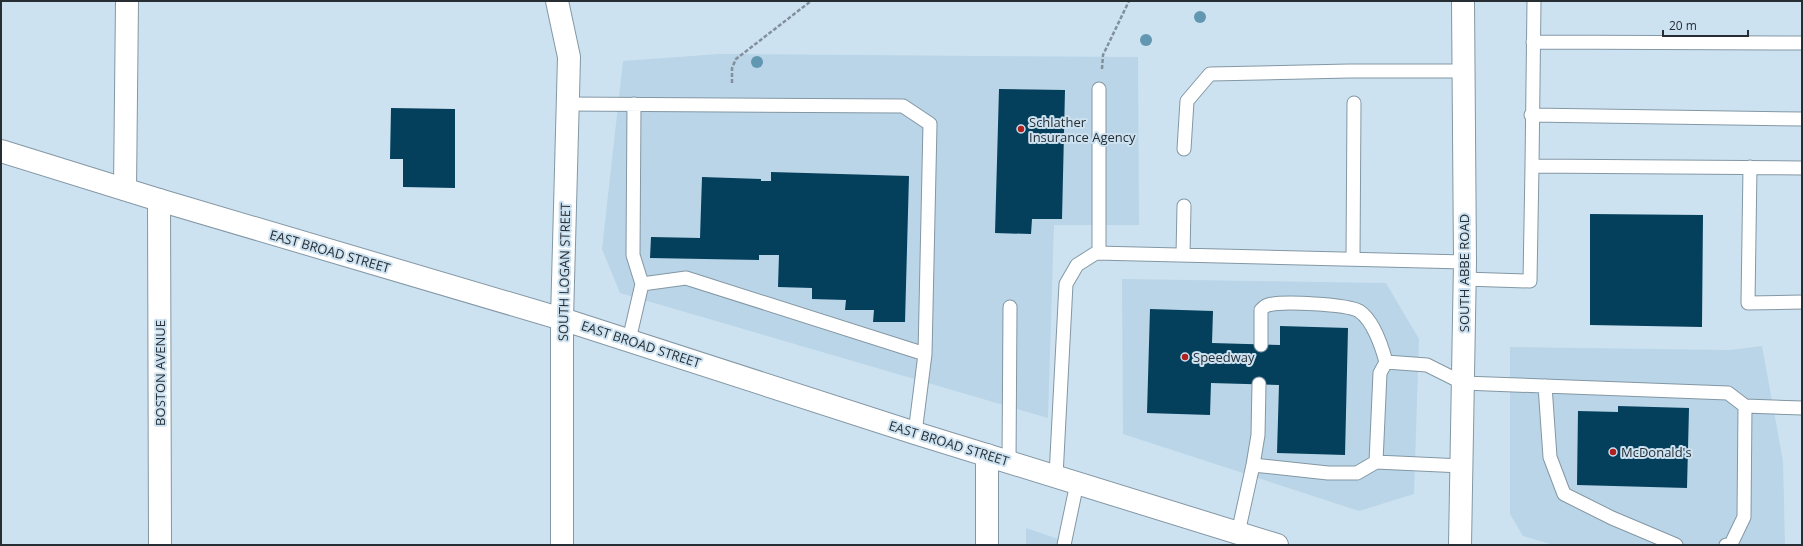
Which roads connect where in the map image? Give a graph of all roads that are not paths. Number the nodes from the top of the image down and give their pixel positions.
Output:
1 (127, 1) edge
2 (557, 1) edge
3 (1463, 1) edge
4 (1534, 1) edge
5 (1533, 42) junction
6 (1802, 43) edge
7 (1463, 71) junction
8 (1100, 89) dead end
9 (1354, 103) dead end
10 (568, 104) junction
11 (634, 104) junction
12 (1531, 115) junction
13 (1802, 119) edge
14 (1184, 149) dead end
15 (1, 151) edge
16 (1532, 166) junction
17 (1750, 167) junction
18 (1802, 168) edge
19 (125, 189) junction
20 (159, 200) junction
21 (1184, 206) dead end
22 (1099, 253) junction
23 (1183, 255) junction
24 (1353, 259) junction
25 (1465, 270) junction
26 (642, 284) junction
27 (1802, 302) edge
28 (1010, 307) dead end
29 (562, 319) junction
30 (629, 340) junction
31 (1261, 345) dead end
32 (924, 354) junction
33 (1386, 362) junction
34 (1463, 383) junction
35 (1260, 384) dead end
36 (1545, 386) junction
37 (1746, 406) junction
38 (1802, 408) edge
39 (915, 432) junction
40 (987, 455) junction
41 (1009, 462) junction
42 (1376, 462) junction
43 (1253, 465) junction
44 (1462, 466) junction
45 (1056, 476) junction
46 (1077, 483) junction
47 (1238, 533) junction
48 (160, 545) edge
49 (562, 545) edge
50 (987, 545) edge
51 (1064, 545) edge
52 (1278, 545) edge
53 (1460, 545) edge
54 (1676, 545) edge
55 (1726, 545) edge

1 - 19 street
2 - 10 street, SOUTH LOGAN STREET
3 - 7 street, SOUTH ABBE ROAD
4 - 5 lane
5 - 6 lane
5 - 12 lane
7 - 14 lane
7 - 25 street, SOUTH ABBE ROAD
8 - 22 lane
9 - 24 lane
10 - 11 lane
10 - 29 street, SOUTH LOGAN STREET
11 - 26 lane
11 - 32 lane
12 - 13 lane
12 - 16 lane
15 - 19 street, EAST BROAD STREET
16 - 17 lane
16 - 25 lane
17 - 18 lane
17 - 27 lane
19 - 20 street, EAST BROAD STREET
20 - 29 street, EAST BROAD STREET
20 - 48 street, BOSTON AVENUE
21 - 23 lane
22 - 23 lane
22 - 45 lane
23 - 24 lane
24 - 25 lane
25 - 34 street, SOUTH ABBE ROAD
26 - 30 lane
26 - 32 lane
28 - 41 lane
29 - 30 street, EAST BROAD STREET
29 - 49 street, SOUTH LOGAN STREET
30 - 39 street, EAST BROAD STREET
31 - 33 lane
32 - 39 lane
33 - 34 lane
33 - 42 lane
34 - 36 lane
34 - 44 street, SOUTH ABBE ROAD
35 - 43 lane
36 - 37 lane
36 - 54 lane
37 - 38 lane
37 - 55 lane
39 - 40 street, EAST BROAD STREET
40 - 41 street, EAST BROAD STREET
40 - 50 street
41 - 45 street, EAST BROAD STREET
42 - 43 lane
42 - 44 lane
43 - 47 lane
44 - 53 street, SOUTH ABBE ROAD
45 - 46 street, EAST BROAD STREET
46 - 47 street, EAST BROAD STREET
46 - 51 lane
47 - 52 street, EAST BROAD STREET

